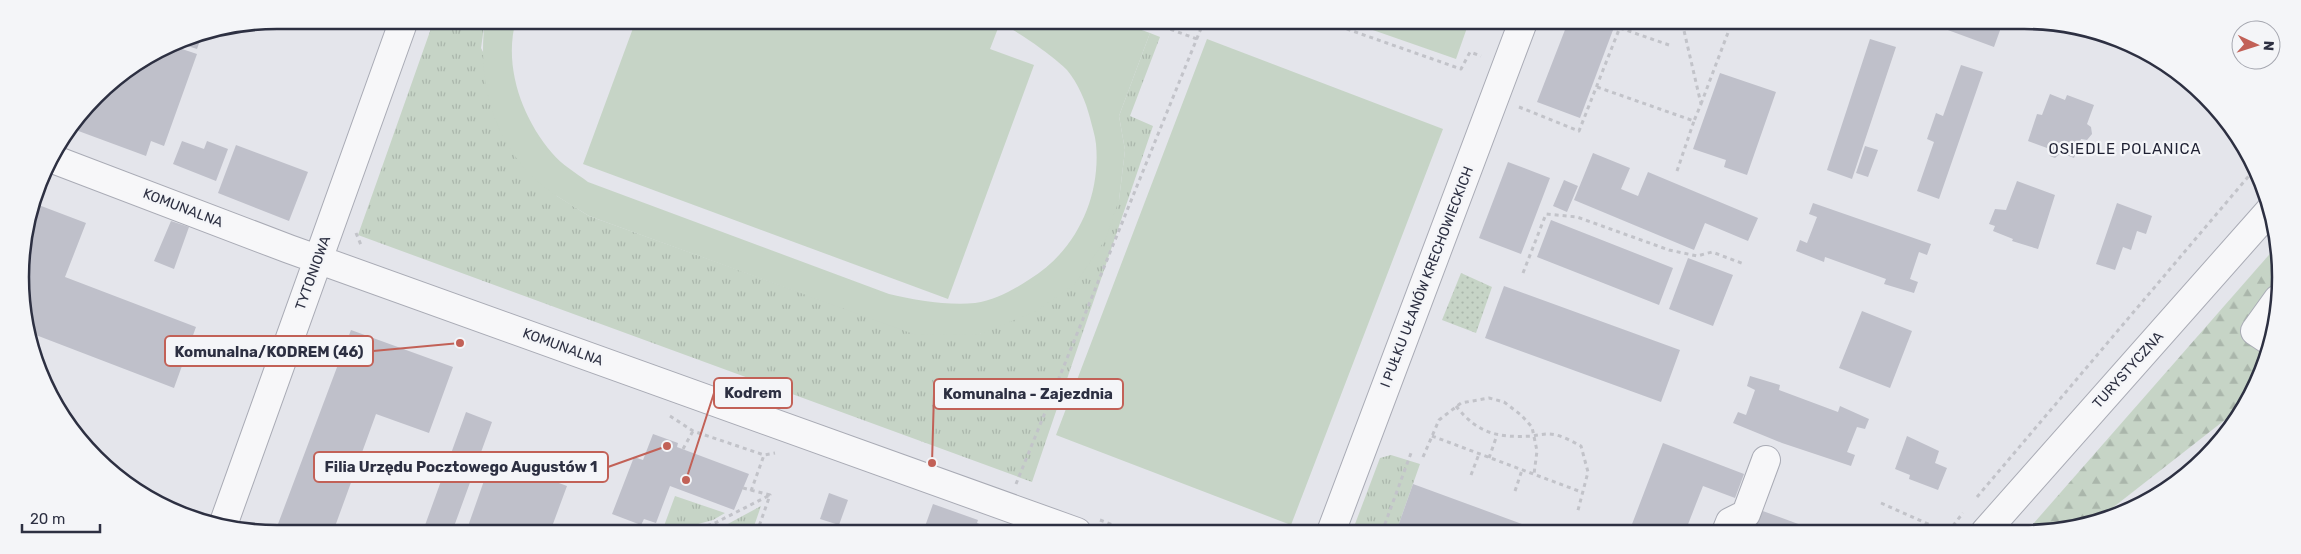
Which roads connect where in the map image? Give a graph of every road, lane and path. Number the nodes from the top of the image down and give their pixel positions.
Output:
1 (401, 29) edge
2 (1170, 29) edge
3 (1201, 29) edge
4 (1347, 29) edge
5 (1519, 29) edge
6 (1620, 29) edge
7 (1623, 29) edge
8 (1684, 29) edge
9 (1729, 29) edge
10 (1197, 39) junction
11 (1669, 45) dead end
12 (1485, 58) dead end
13 (1597, 87) junction
14 (1701, 104) junction
15 (1517, 106) dead end
16 (1694, 121) junction
17 (58, 161) edge
18 (1677, 171) dead end
19 (2250, 175) edge
20 (2265, 217) edge
21 (355, 230) dead end
22 (364, 252) dead end
23 (318, 258) junction
24 (1744, 264) dead end
25 (1523, 273) dead end
26 (2270, 311) edge
27 (2265, 337) edge
28 (1456, 406) junction
29 (693, 431) dead end
30 (1497, 435) junction
31 (1432, 436) junction
32 (1534, 436) junction
33 (683, 450) dead end
34 (1411, 453) dead end
35 (1479, 454) junction
36 (1423, 457) dead end
37 (1489, 458) junction
38 (1766, 460) dead end
39 (1522, 470) junction
40 (1534, 474) junction
41 (1471, 475) dead end
42 (1019, 477) dead end
43 (743, 488) dead end
44 (1515, 491) dead end
45 (1584, 493) junction
46 (770, 495) junction
47 (1973, 502) dead end
48 (1881, 503) dead end
49 (1967, 509) dead end
50 (1577, 514) dead end
51 (225, 519) edge
52 (709, 525) edge
53 (759, 525) edge
54 (1086, 525) edge
55 (1334, 525) edge
56 (1385, 525) edge
57 (1729, 525) edge
58 (1931, 525) edge
59 (1953, 525) edge
60 (1991, 525) edge

1 - 23 street, TYTONIOWA
2 - 10 path
3 - 10 path
4 - 12 path
5 - 55 street, I PUŁKU UŁANÓW KRECHOWIECKICH
6 - 13 path
7 - 11 path
8 - 14 path
9 - 14 path
10 - 42 path
13 - 15 path
13 - 16 path
14 - 16 path
16 - 18 path
17 - 23 street, KOMUNALNA
19 - 47 path
20 - 60 street, TURYSTYCZNA
21 - 22 path
23 - 51 street, TYTONIOWA
23 - 54 street, KOMUNALNA
24 - 25 path
26 - 27 street
28 - 30 path
28 - 31 path
28 - 32 path
29 - 33 path
30 - 32 path
30 - 37 path
31 - 35 path
31 - 36 path
32 - 40 path
32 - 45 path
34 - 56 path
35 - 37 path
35 - 41 path
37 - 39 path
38 - 57 street
39 - 40 path
39 - 44 path
40 - 45 path
43 - 46 path
45 - 50 path
46 - 52 path
46 - 53 path
48 - 58 path
49 - 59 path

